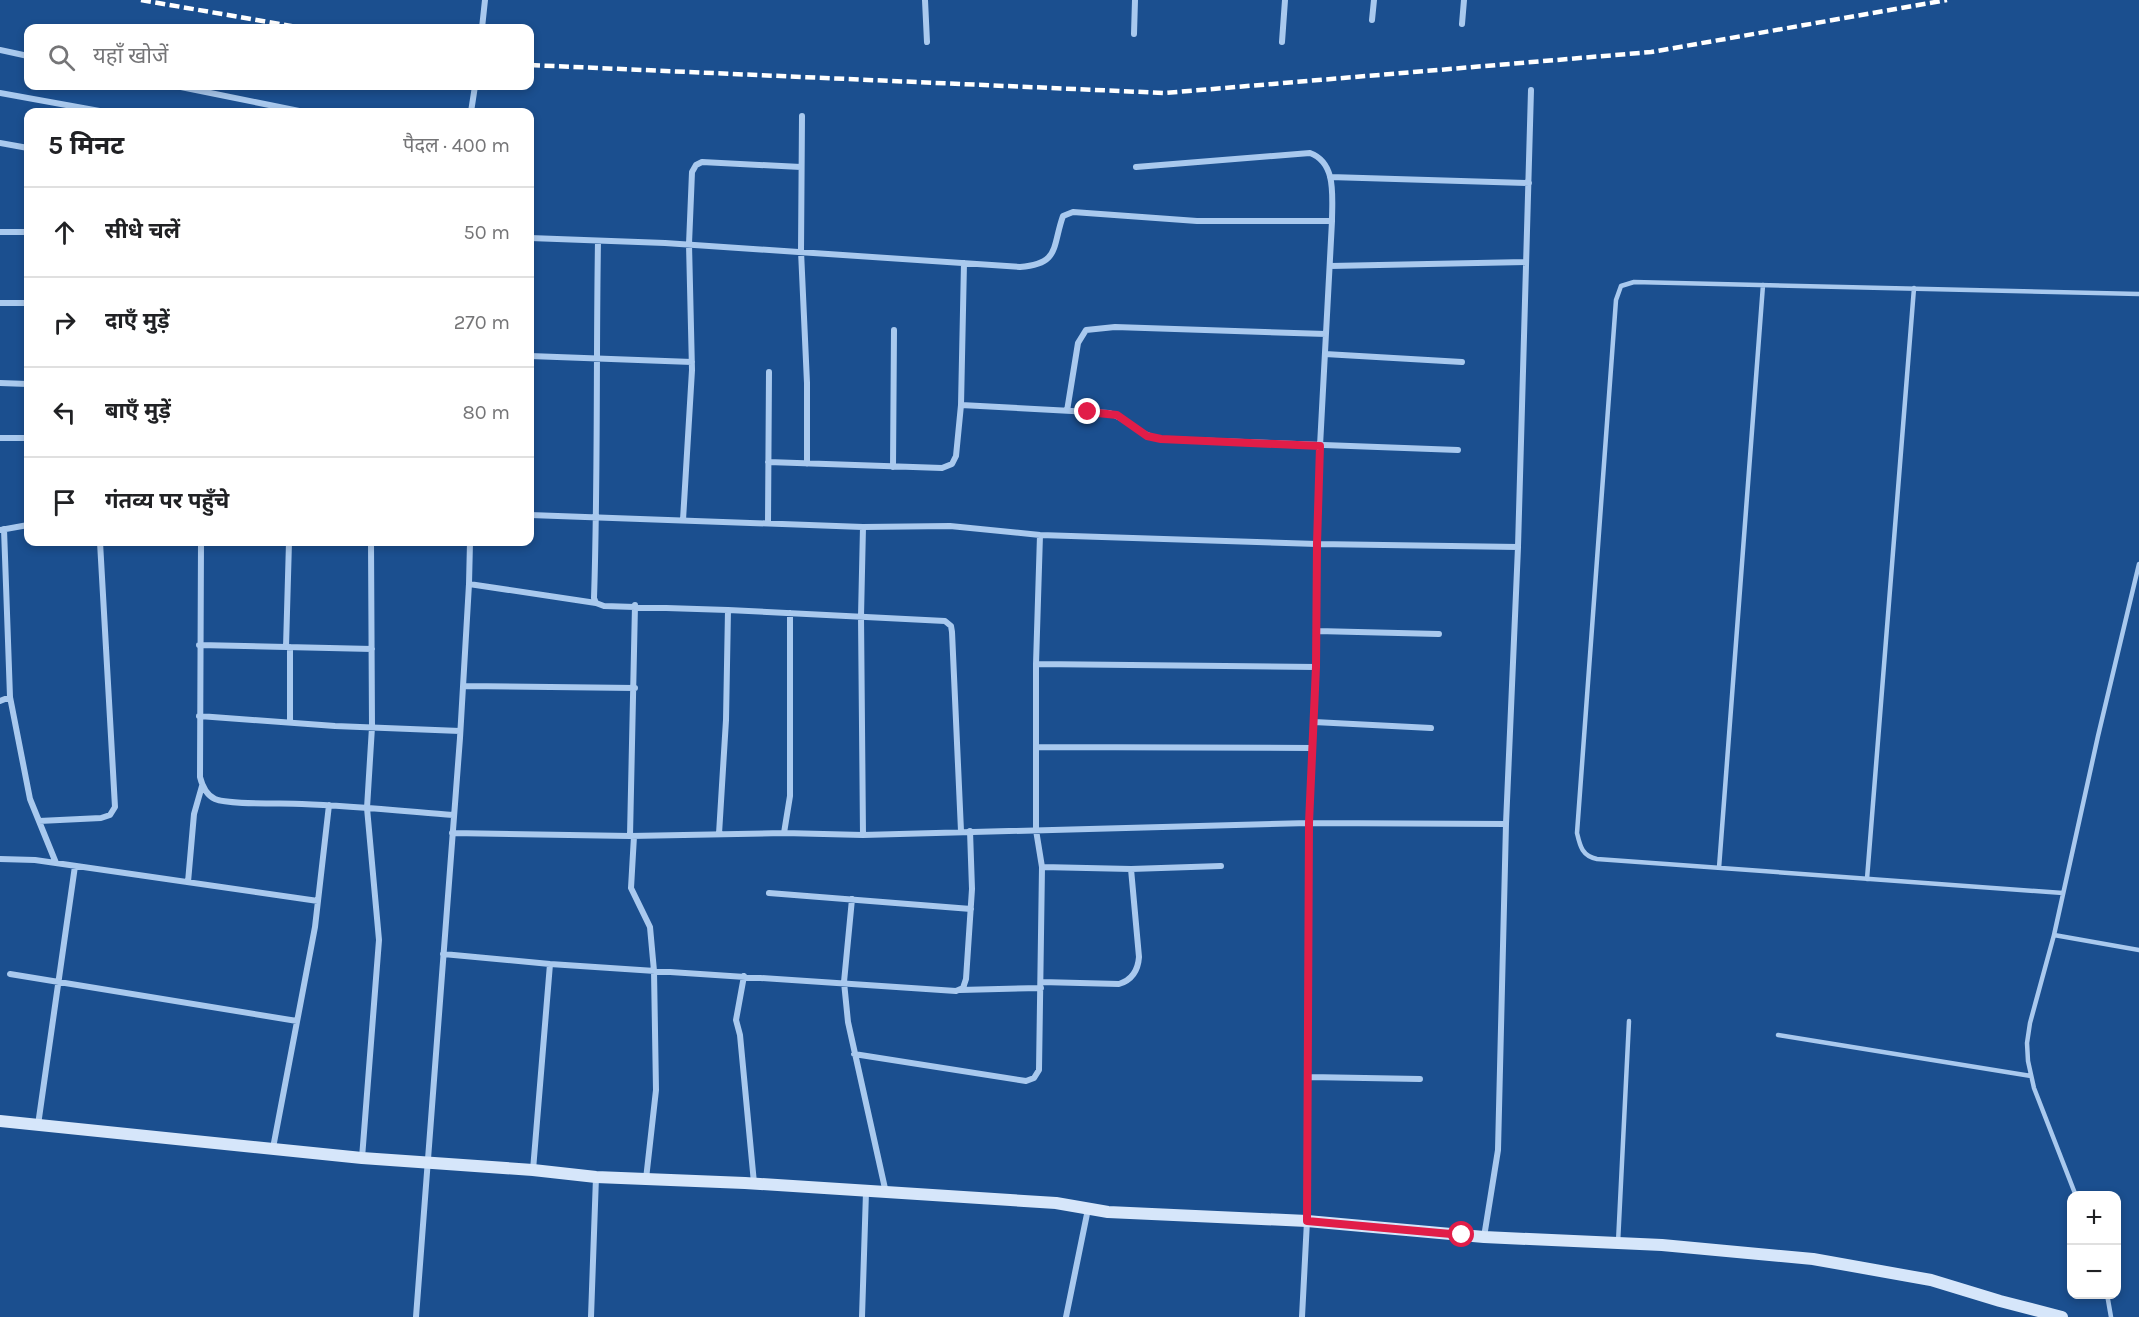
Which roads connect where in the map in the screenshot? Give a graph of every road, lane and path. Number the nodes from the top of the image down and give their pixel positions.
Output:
1 (485, 0) edge
2 (925, 0) edge
3 (1135, 0) edge
4 (1285, 0) edge
5 (1374, 0) edge
6 (1464, 0) edge
7 (1372, 20) dead end
8 (482, 24) edge
9 (1462, 24) dead end
10 (1134, 34) dead end
11 (927, 42) dead end
12 (1282, 42) dead end
13 (0, 50) edge
14 (24, 55) edge
15 (196, 90) edge
16 (474, 90) edge
17 (1531, 90) dead end
18 (0, 93) edge
19 (83, 108) edge
20 (284, 108) edge
21 (471, 108) edge
22 (802, 116) dead end
23 (0, 143) edge
24 (24, 147) edge
25 (1136, 166) dead end
26 (801, 167) junction
27 (1330, 177) junction
28 (1529, 183) junction
29 (1332, 221) junction
30 (0, 232) edge
31 (24, 232) edge
32 (534, 238) edge
33 (598, 241) junction
34 (690, 244) junction
35 (801, 251) junction
36 (1526, 262) junction
37 (964, 263) junction
38 (1330, 266) junction
39 (1763, 285) junction
40 (1914, 288) junction
41 (2139, 294) edge
42 (0, 303) edge
43 (24, 303) edge
44 (894, 330) dead end
45 (1326, 334) junction
46 (1325, 354) junction
47 (534, 356) edge
48 (596, 358) junction
49 (692, 362) junction
50 (1462, 362) dead end
51 (769, 372) dead end
52 (0, 383) edge
53 (24, 384) edge
54 (961, 405) junction
55 (1067, 411) junction
56 (0, 438) edge
57 (24, 438) edge
58 (1320, 446) junction
59 (1458, 450) dead end
60 (768, 462) junction
61 (807, 464) junction
62 (893, 466) junction
63 (534, 515) edge
64 (597, 516) junction
65 (683, 520) junction
66 (768, 523) junction
67 (24, 526) edge
68 (863, 527) junction
69 (2, 529) edge
70 (1040, 535) junction
71 (1317, 544) junction
72 (100, 546) edge
73 (201, 546) edge
74 (289, 546) edge
75 (371, 546) edge
76 (470, 546) edge
77 (1518, 547) junction
78 (2139, 564) edge
79 (469, 584) junction
80 (596, 603) junction
81 (634, 605) junction
82 (728, 610) junction
83 (790, 613) junction
84 (861, 616) junction
85 (1317, 631) junction
86 (1439, 634) dead end
87 (199, 645) junction
88 (288, 647) junction
89 (372, 649) junction
90 (1036, 664) junction
91 (1316, 667) junction
92 (463, 686) junction
93 (634, 688) junction
94 (10, 697) junction
95 (0, 701) edge
96 (199, 716) junction
97 (290, 722) junction
98 (1314, 722) junction
99 (372, 727) junction
100 (1431, 728) dead end
101 (460, 731) junction
102 (1037, 747) junction
103 (1313, 748) junction
104 (202, 786) junction
105 (329, 805) junction
106 (367, 808) junction
107 (453, 815) junction
108 (39, 821) junction
109 (1309, 823) junction
110 (1506, 824) junction
111 (1036, 830) junction
112 (962, 831) junction
113 (970, 831) junction
114 (452, 832) junction
115 (784, 833) junction
116 (719, 834) junction
117 (863, 835) junction
118 (632, 836) junction
119 (0, 859) edge
120 (56, 863) junction
121 (75, 866) junction
122 (1221, 866) dead end
123 (1042, 867) junction
124 (1719, 868) junction
125 (1131, 869) junction
126 (1867, 879) junction
127 (188, 882) junction
128 (769, 892) dead end
129 (2063, 893) junction
130 (852, 899) junction
131 (318, 901) junction
132 (971, 909) junction
133 (2054, 935) junction
134 (2139, 950) edge
135 (443, 954) junction
136 (550, 964) junction
137 (654, 971) junction
138 (10, 974) dead end
139 (744, 976) junction
140 (59, 981) junction
141 (844, 982) junction
142 (1041, 985) junction
143 (959, 990) junction
144 (297, 1021) junction
145 (1629, 1021) dead end
146 (1778, 1035) dead end
147 (854, 1054) junction
148 (2031, 1076) junction
149 (1309, 1077) junction
150 (1420, 1078) dead end
151 (0, 1122) edge
152 (38, 1125) junction
153 (273, 1148) junction
154 (362, 1158) junction
155 (428, 1161) junction
156 (533, 1170) junction
157 (596, 1178) junction
158 (646, 1179) junction
159 (754, 1184) junction
160 (2074, 1191) edge
161 (866, 1192) junction
162 (886, 1193) junction
163 (1088, 1209) junction
164 (1307, 1221) junction
165 (1484, 1238) junction
166 (1618, 1243) junction
167 (2108, 1299) edge
168 (416, 1317) edge
169 (591, 1317) edge
170 (862, 1317) edge
171 (1065, 1317) edge
172 (1302, 1317) edge
173 (2062, 1317) edge
174 (2111, 1317) edge

1 - 8 street
2 - 11 street
3 - 10 street
4 - 12 street
5 - 7 street
6 - 9 street
13 - 14 street
15 - 20 street
16 - 21 street
17 - 28 street
18 - 19 street
22 - 26 street
23 - 24 street
25 - 27 street
26 - 34 street
26 - 35 street
27 - 28 street
27 - 29 street
28 - 36 street
29 - 37 street
29 - 38 street
30 - 31 street
32 - 33 street
33 - 34 street
33 - 48 street
34 - 35 street
34 - 49 street
35 - 37 street
35 - 61 street
36 - 38 street
36 - 77 street
37 - 54 street
38 - 45 street
39 - 40 lane
39 - 124 lane
39 - 124 lane
40 - 41 lane
40 - 126 lane
42 - 43 street
44 - 62 street
45 - 46 street
45 - 55 street
46 - 50 street
46 - 58 street
47 - 48 street
48 - 49 street
48 - 64 street
49 - 65 street
51 - 60 street
52 - 53 street
54 - 55 street
54 - 62 street
55 - 58 street
56 - 57 street
58 - 59 street
58 - 71 street
60 - 61 street
60 - 66 street
61 - 62 street
63 - 64 street
64 - 65 street
64 - 80 street
65 - 66 street
66 - 68 street
67 - 69 street
68 - 70 street
68 - 84 street
69 - 94 street
70 - 71 street
70 - 90 street
71 - 77 street
71 - 85 street
72 - 108 street
73 - 87 street
74 - 88 street
75 - 89 street
76 - 79 street
77 - 110 street
78 - 129 lane
79 - 80 street
79 - 92 street
80 - 81 street
81 - 82 street
81 - 93 street
82 - 83 street
82 - 116 street
83 - 84 street
83 - 115 street
84 - 112 street
84 - 117 street
85 - 86 street
85 - 91 street
87 - 88 street
87 - 96 street
88 - 89 street
88 - 97 street
89 - 99 street
90 - 91 street
90 - 102 street
91 - 98 street
92 - 93 street
92 - 101 street
93 - 118 street
94 - 95 street
94 - 108 street
96 - 97 street
96 - 104 street
97 - 99 street
98 - 100 street
98 - 103 street
99 - 101 street
99 - 106 street
101 - 107 street
102 - 103 street
102 - 111 street
103 - 109 street
104 - 105 street
104 - 127 street
105 - 106 street
105 - 131 street
106 - 107 street
106 - 154 street
107 - 114 street
108 - 120 street
109 - 110 street
109 - 111 street
109 - 149 street
110 - 165 street
111 - 113 street
111 - 123 street
112 - 113 street
112 - 117 street
113 - 132 street
114 - 118 street
114 - 135 street
115 - 116 street
115 - 117 street
116 - 118 street
118 - 137 street
119 - 120 street
120 - 121 street
121 - 127 street
121 - 140 street
122 - 125 street
123 - 125 street
123 - 142 street
124 - 126 lane
125 - 142 street
126 - 129 lane
127 - 131 street
128 - 130 street
129 - 133 lane
130 - 132 street
130 - 141 street
131 - 144 street
132 - 143 street
133 - 134 lane
133 - 148 lane
135 - 136 street
135 - 155 street
136 - 137 street
136 - 156 street
137 - 139 street
137 - 158 street
138 - 140 street
139 - 141 street
139 - 159 street
140 - 144 street
140 - 152 street
141 - 143 street
141 - 147 street
142 - 143 street
142 - 147 street
144 - 153 street
145 - 166 lane
146 - 148 lane
147 - 162 street
148 - 160 lane
149 - 150 street
149 - 164 street
151 - 152 street
152 - 153 street
153 - 154 street
154 - 155 street
155 - 156 street
155 - 168 street
156 - 157 street
157 - 158 street
157 - 169 street
158 - 159 street
159 - 161 street
161 - 162 street
161 - 170 street
162 - 163 street
163 - 164 street
163 - 171 street
164 - 165 street
164 - 172 street
165 - 166 street
166 - 173 street
167 - 174 lane

